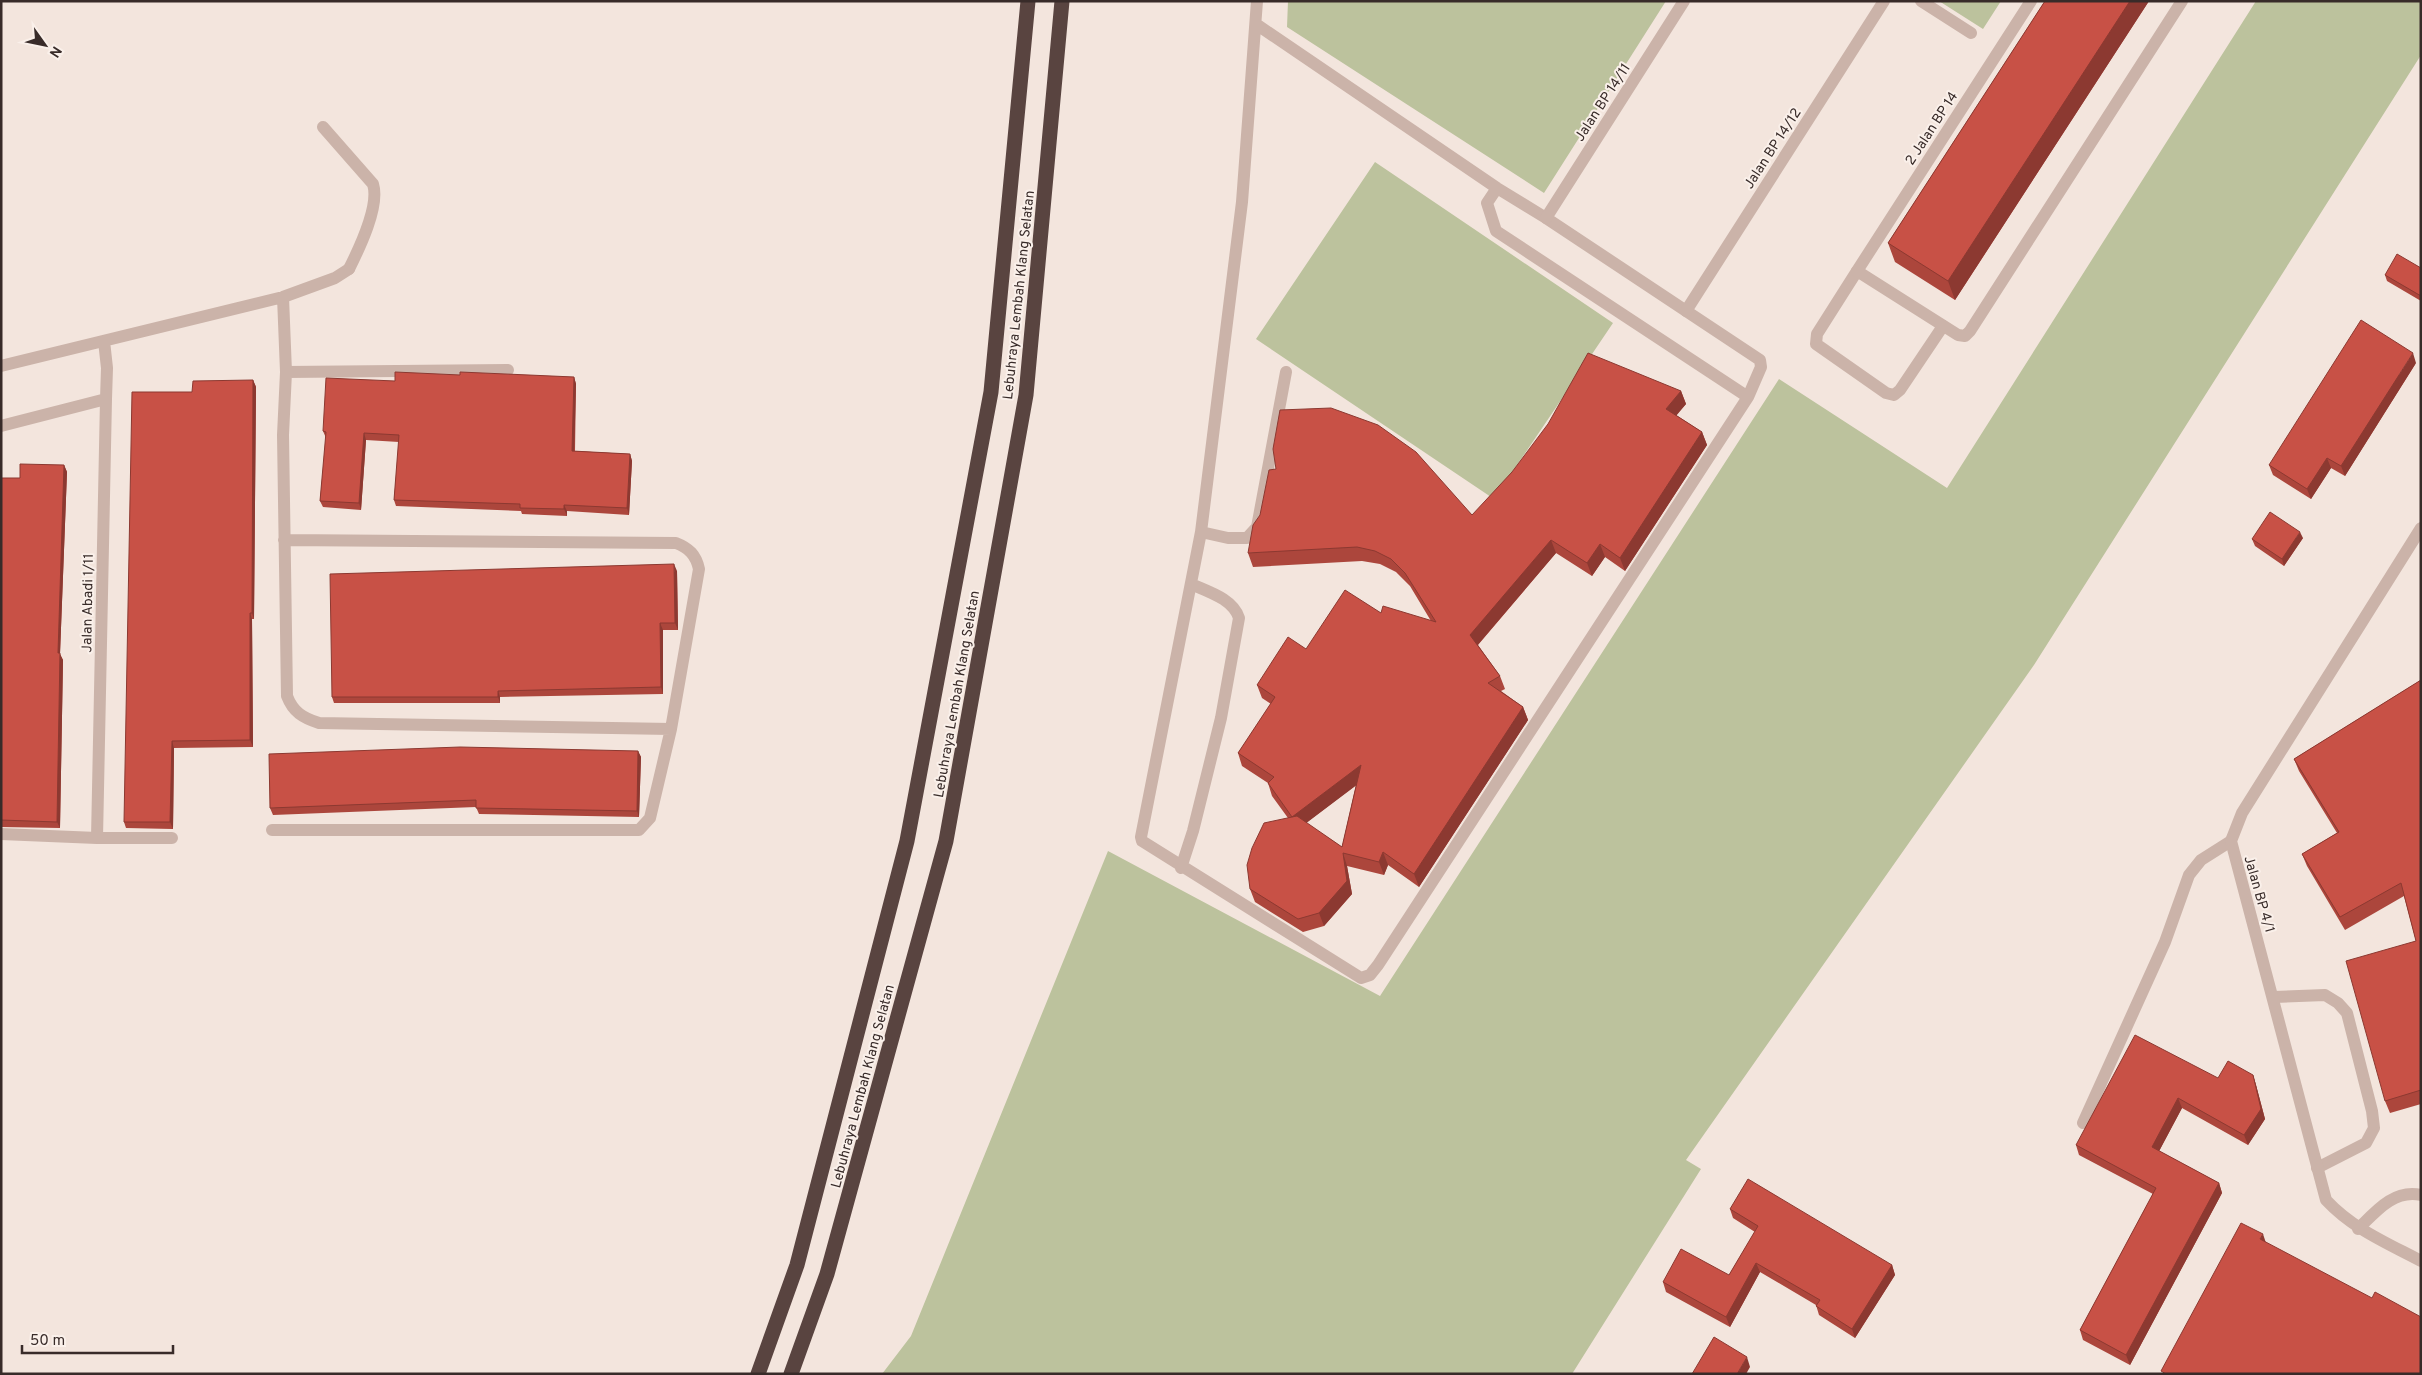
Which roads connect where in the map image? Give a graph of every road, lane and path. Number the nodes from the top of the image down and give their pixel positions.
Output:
1 (1028, 1) edge
2 (1062, 1) edge
3 (1257, 1) edge
4 (1684, 1) edge
5 (1884, 1) edge
6 (1921, 1) edge
7 (2031, 1) edge
8 (2182, 1) edge
9 (1256, 24) junction
10 (1971, 33) dead end
11 (323, 127) dead end
12 (1497, 188) junction
13 (1546, 218) junction
14 (1856, 271) junction
15 (283, 297) junction
16 (1686, 311) junction
17 (1943, 326) junction
18 (104, 341) junction
19 (1, 366) edge
20 (508, 370) dead end
21 (286, 372) junction
22 (1286, 372) dead end
23 (1748, 397) junction
24 (106, 398) junction
25 (1, 426) edge
26 (2421, 528) edge
27 (1201, 532) junction
28 (284, 540) junction
29 (1191, 584) junction
30 (672, 729) junction
31 (272, 830) dead end
32 (1, 834) edge
33 (97, 838) junction
34 (172, 838) dead end
35 (2231, 841) junction
36 (1181, 868) junction
37 (2274, 997) junction
38 (2083, 1123) dead end
39 (2316, 1168) junction
40 (2421, 1195) edge
41 (2358, 1229) junction
42 (2421, 1260) edge
43 (758, 1374) edge
44 (792, 1374) edge

1 - 43 highway, Lebuhraya Lembah Klang Selatan
2 - 44 highway, Lebuhraya Lembah Klang Selatan
3 - 9 street
4 - 13 street, Jalan BP 14/11
5 - 16 street, Jalan BP 14/12
6 - 10 street
7 - 14 street, 2 Jalan BP 14
8 - 17 street
9 - 12 street
9 - 27 street
11 - 15 street
12 - 13 street
12 - 23 street
13 - 16 street
14 - 17 street
14 - 17 street, 2 Jalan BP 14
15 - 18 street
15 - 21 street
16 - 23 street
18 - 19 street
18 - 24 street, Jalan Abadi 1/11
20 - 21 street
21 - 28 street
22 - 27 street
23 - 36 street
24 - 25 street
24 - 33 street, Jalan Abadi 1/11
26 - 35 street, Jalan BP 4/1
27 - 29 street
28 - 30 street
28 - 30 street
29 - 36 street
29 - 36 street
30 - 31 street
32 - 33 street
33 - 34 street
35 - 37 street, Jalan BP 4/1
35 - 38 street
37 - 39 street, Jalan BP 4/1
37 - 39 street
39 - 41 street, Jalan BP 4/1
40 - 41 street
41 - 42 street, Jalan BP 4/1

